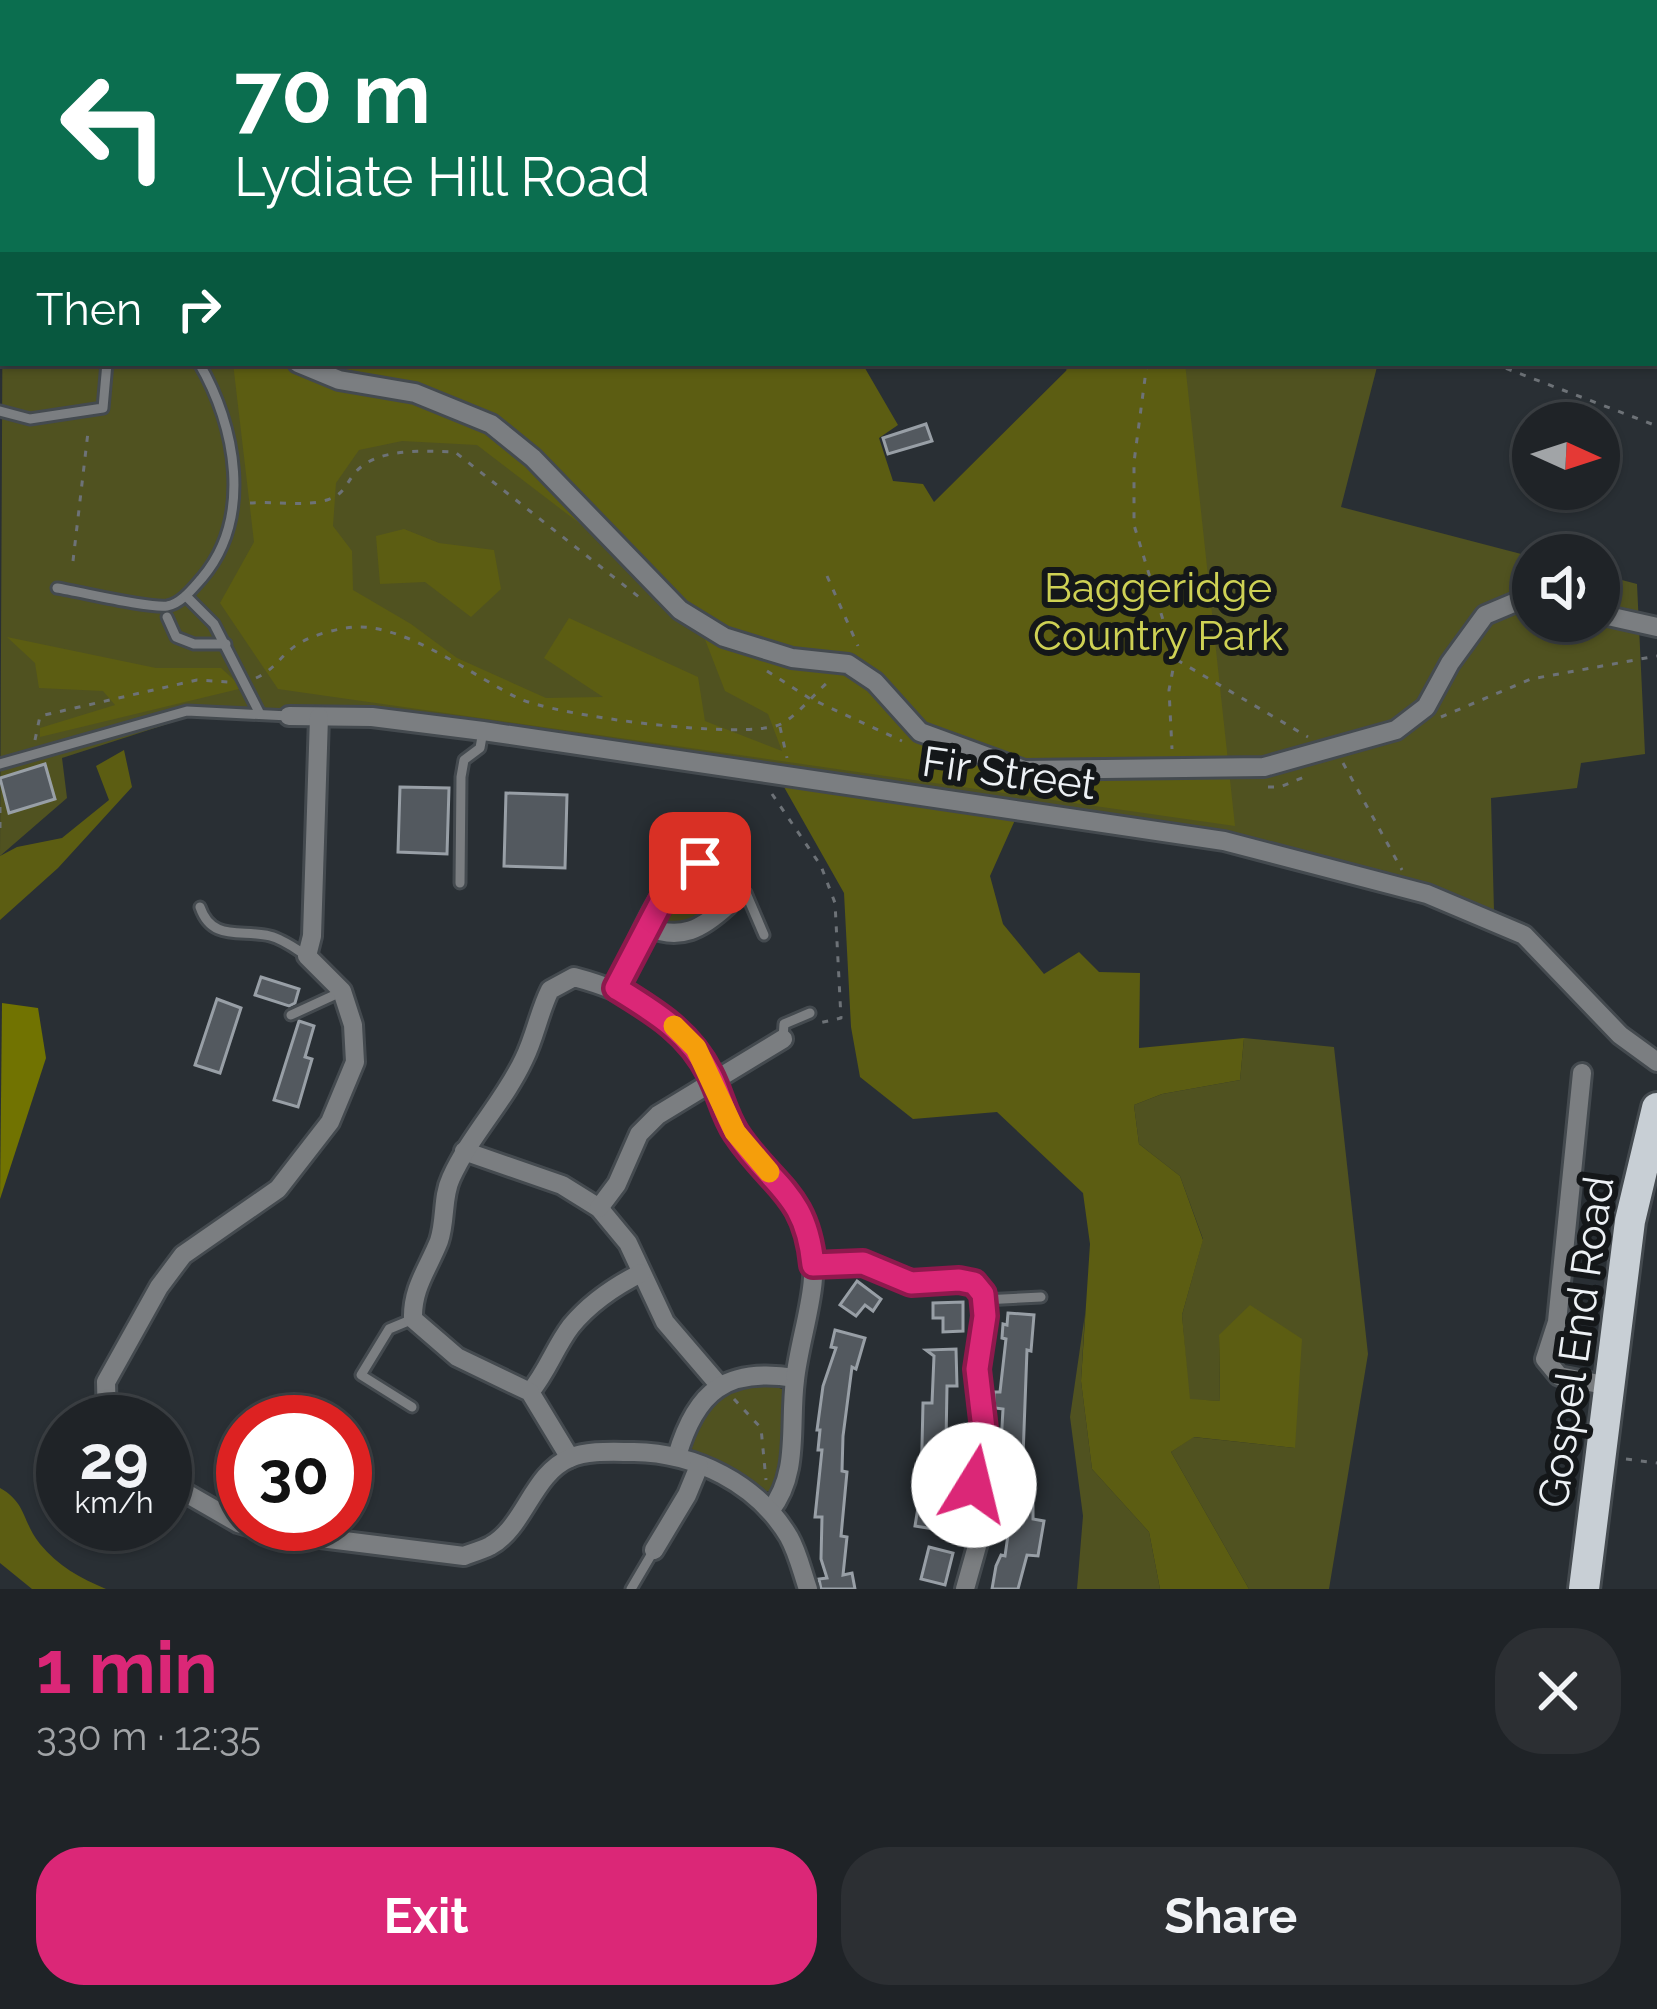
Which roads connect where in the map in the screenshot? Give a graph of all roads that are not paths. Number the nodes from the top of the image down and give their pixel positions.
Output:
1 (107, 366) edge
2 (201, 366) edge
3 (305, 366) edge
4 (0, 411) edge
5 (58, 588) dead end
6 (186, 596) junction
7 (1512, 604) edge
8 (167, 617) dead end
9 (1620, 619) edge
10 (1657, 627) edge
11 (226, 644) junction
12 (260, 714) junction
13 (289, 716) joint
14 (319, 717) junction
15 (483, 731) junction
16 (0, 764) edge
17 (460, 883) dead end
18 (732, 890) junction
19 (200, 907) dead end
20 (647, 927) junction
21 (764, 935) dead end
22 (307, 956) junction
23 (616, 988) junction
24 (342, 992) junction
25 (810, 1013) dead end
26 (292, 1015) dead end
27 (783, 1039) joint
28 (1657, 1062) edge
29 (1582, 1073) dead end
30 (712, 1078) junction
31 (1657, 1108) edge
32 (464, 1150) junction
33 (598, 1208) junction
34 (813, 1265) junction
35 (640, 1273) junction
36 (1041, 1298) dead end
37 (983, 1300) junction
38 (413, 1318) junction
39 (795, 1378) junction
40 (718, 1385) junction
41 (1610, 1385) junction
42 (530, 1392) junction
43 (106, 1395) edge
44 (412, 1407) dead end
45 (677, 1456) junction
46 (570, 1458) junction
47 (699, 1466) junction
48 (192, 1497) edge
49 (770, 1511) junction
50 (654, 1550) joint
51 (631, 1589) edge
52 (808, 1589) edge
53 (964, 1589) edge
54 (1584, 1589) edge

1 - 4 lane
2 - 6 lane
3 - 7 street
5 - 6 lane
6 - 11 lane
8 - 11 lane
9 - 10 street
11 - 12 lane
12 - 13 lane
12 - 16 lane
13 - 14 street, Fir Street
14 - 15 street, Fir Street
14 - 22 street
15 - 17 lane
15 - 28 street, Fir Street
18 - 20 street
18 - 20 street
18 - 21 lane
19 - 22 lane
20 - 23 street
22 - 24 street
23 - 30 street
23 - 32 street
24 - 26 lane
24 - 43 street
25 - 27 lane
27 - 30 street
29 - 41 street
30 - 33 street
30 - 34 street
31 - 41 main road, Gospel End Road
32 - 33 street
32 - 38 street
33 - 35 street
34 - 37 street
34 - 39 street
35 - 40 street
35 - 42 street
36 - 37 lane
37 - 53 street
38 - 42 street
38 - 44 lane
39 - 40 street
39 - 49 street
40 - 45 street
41 - 54 main road, Gospel End Road
42 - 46 street
45 - 46 street
45 - 47 street
46 - 48 street
47 - 49 street
47 - 50 street
49 - 52 street
50 - 51 lane

